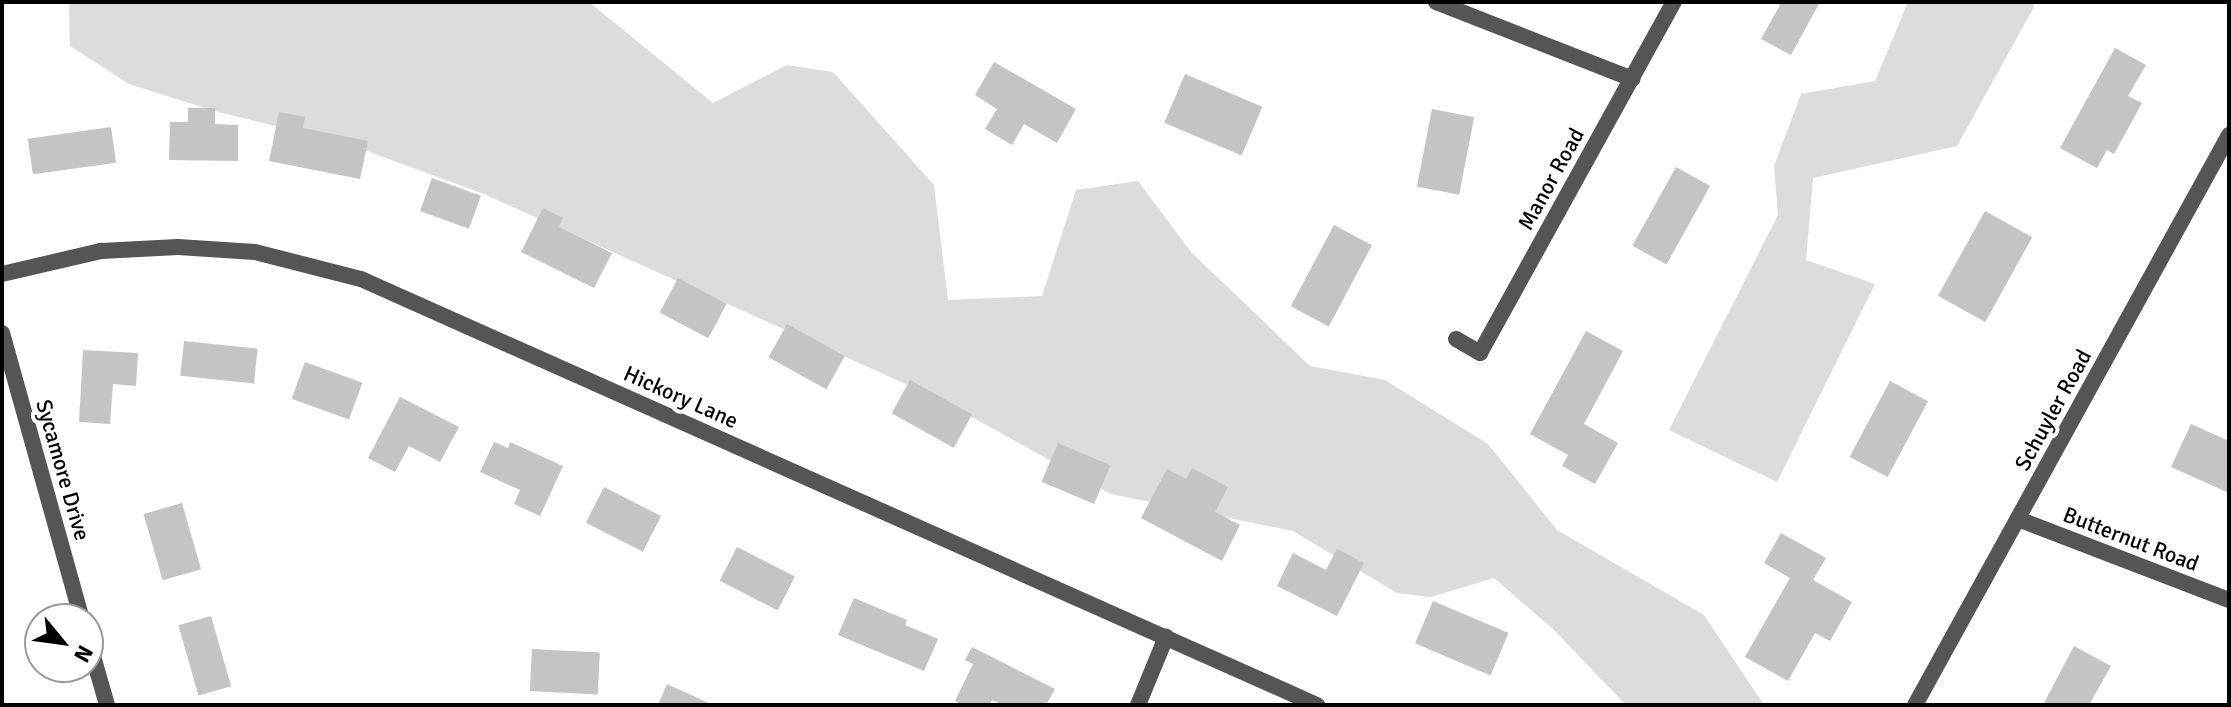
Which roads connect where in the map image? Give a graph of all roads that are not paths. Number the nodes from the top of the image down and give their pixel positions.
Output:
1 (1436, 2) edge
2 (1674, 2) edge
3 (1632, 79) junction
4 (2229, 135) edge
5 (2, 274) edge
6 (2, 333) edge
7 (1456, 339) dead end
8 (2018, 519) junction
9 (2229, 600) edge
10 (78, 603) edge
11 (1166, 637) junction
12 (101, 683) edge
13 (107, 705) edge
14 (1138, 705) edge
15 (1317, 705) edge
16 (1915, 705) edge

1 - 3 street
2 - 3 street, Manor Road
3 - 7 street, Manor Road
4 - 8 street, Schuyler Road
5 - 11 street, Hickory Lane
6 - 10 street, Sycamore Drive
8 - 9 street, Butternut Road
8 - 16 street, Schuyler Road
11 - 14 street
11 - 15 street, Hickory Lane
12 - 13 street

